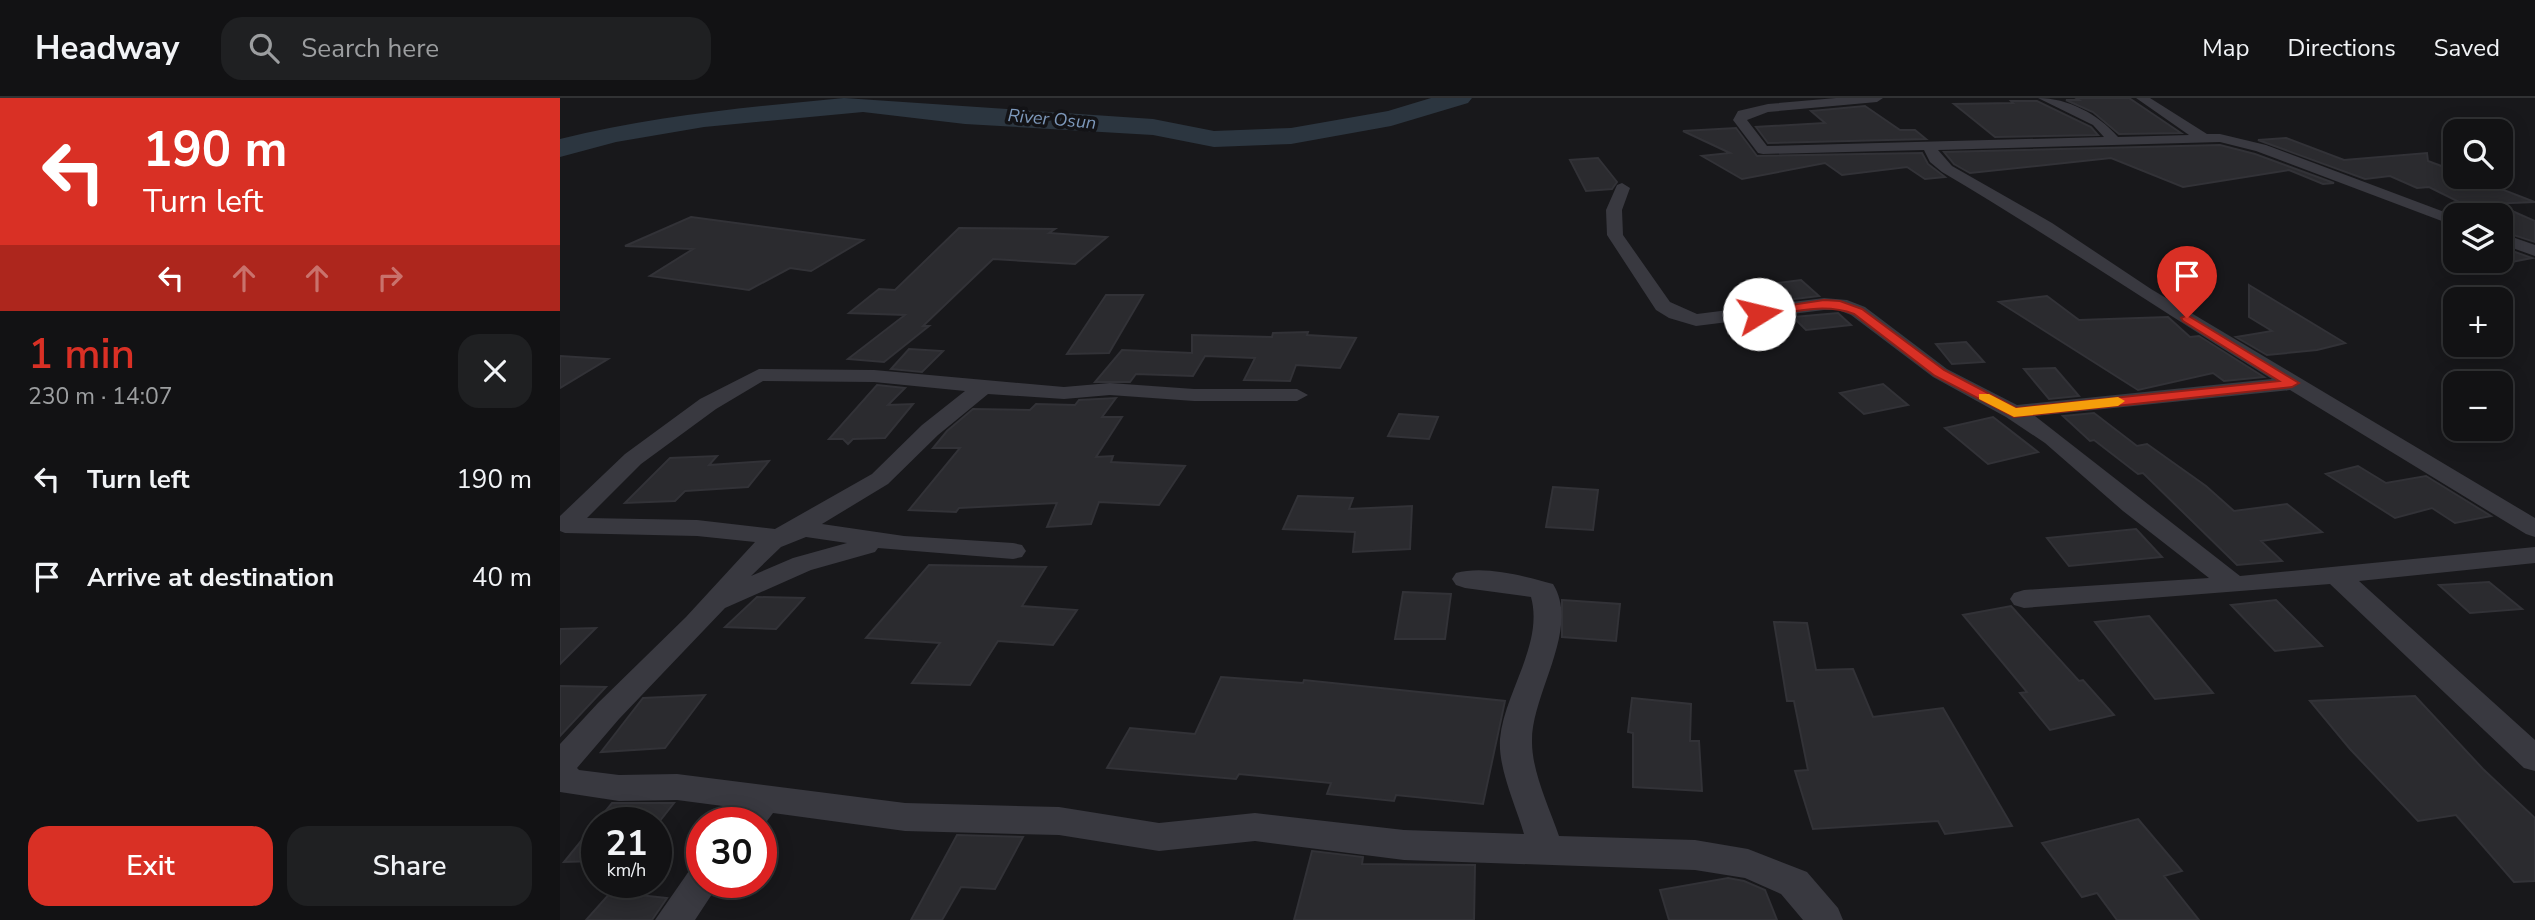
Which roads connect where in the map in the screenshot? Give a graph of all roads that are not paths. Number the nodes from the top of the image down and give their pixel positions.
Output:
1 (1877, 98) edge
2 (2044, 98) edge
3 (2142, 98) edge
4 (2202, 137) junction
5 (2114, 140) junction
6 (1929, 146) junction
7 (1622, 188) dead end
8 (2443, 216) edge
9 (2513, 243) edge
10 (2535, 251) edge
11 (2292, 383) junction
12 (983, 387) junction
13 (1297, 395) dead end
14 (2014, 412) junction
15 (2535, 529) edge
16 (786, 533) junction
17 (886, 541) junction
18 (1013, 551) dead end
19 (2535, 555) edge
20 (2336, 575) junction
21 (1465, 579) dead end
22 (2235, 585) junction
23 (2024, 599) dead end
24 (713, 603) junction
25 (2535, 759) edge
26 (560, 769) edge
27 (747, 807) edge
28 (777, 811) edge
29 (1546, 849) junction
30 (690, 898) edge
31 (673, 920) edge
32 (1825, 920) edge

1 - 6 street
2 - 5 street
3 - 4 street
4 - 5 street
4 - 8 street
5 - 6 street
6 - 11 street
7 - 14 street
9 - 10 street
11 - 14 street
11 - 15 street
12 - 13 street
12 - 16 street
12 - 16 street
14 - 22 street
16 - 17 street
16 - 24 street
17 - 18 street
17 - 24 street
19 - 20 street
20 - 22 street
20 - 25 street
21 - 29 street
22 - 23 street
24 - 26 street
26 - 27 street
28 - 29 street
29 - 32 street
30 - 31 street

